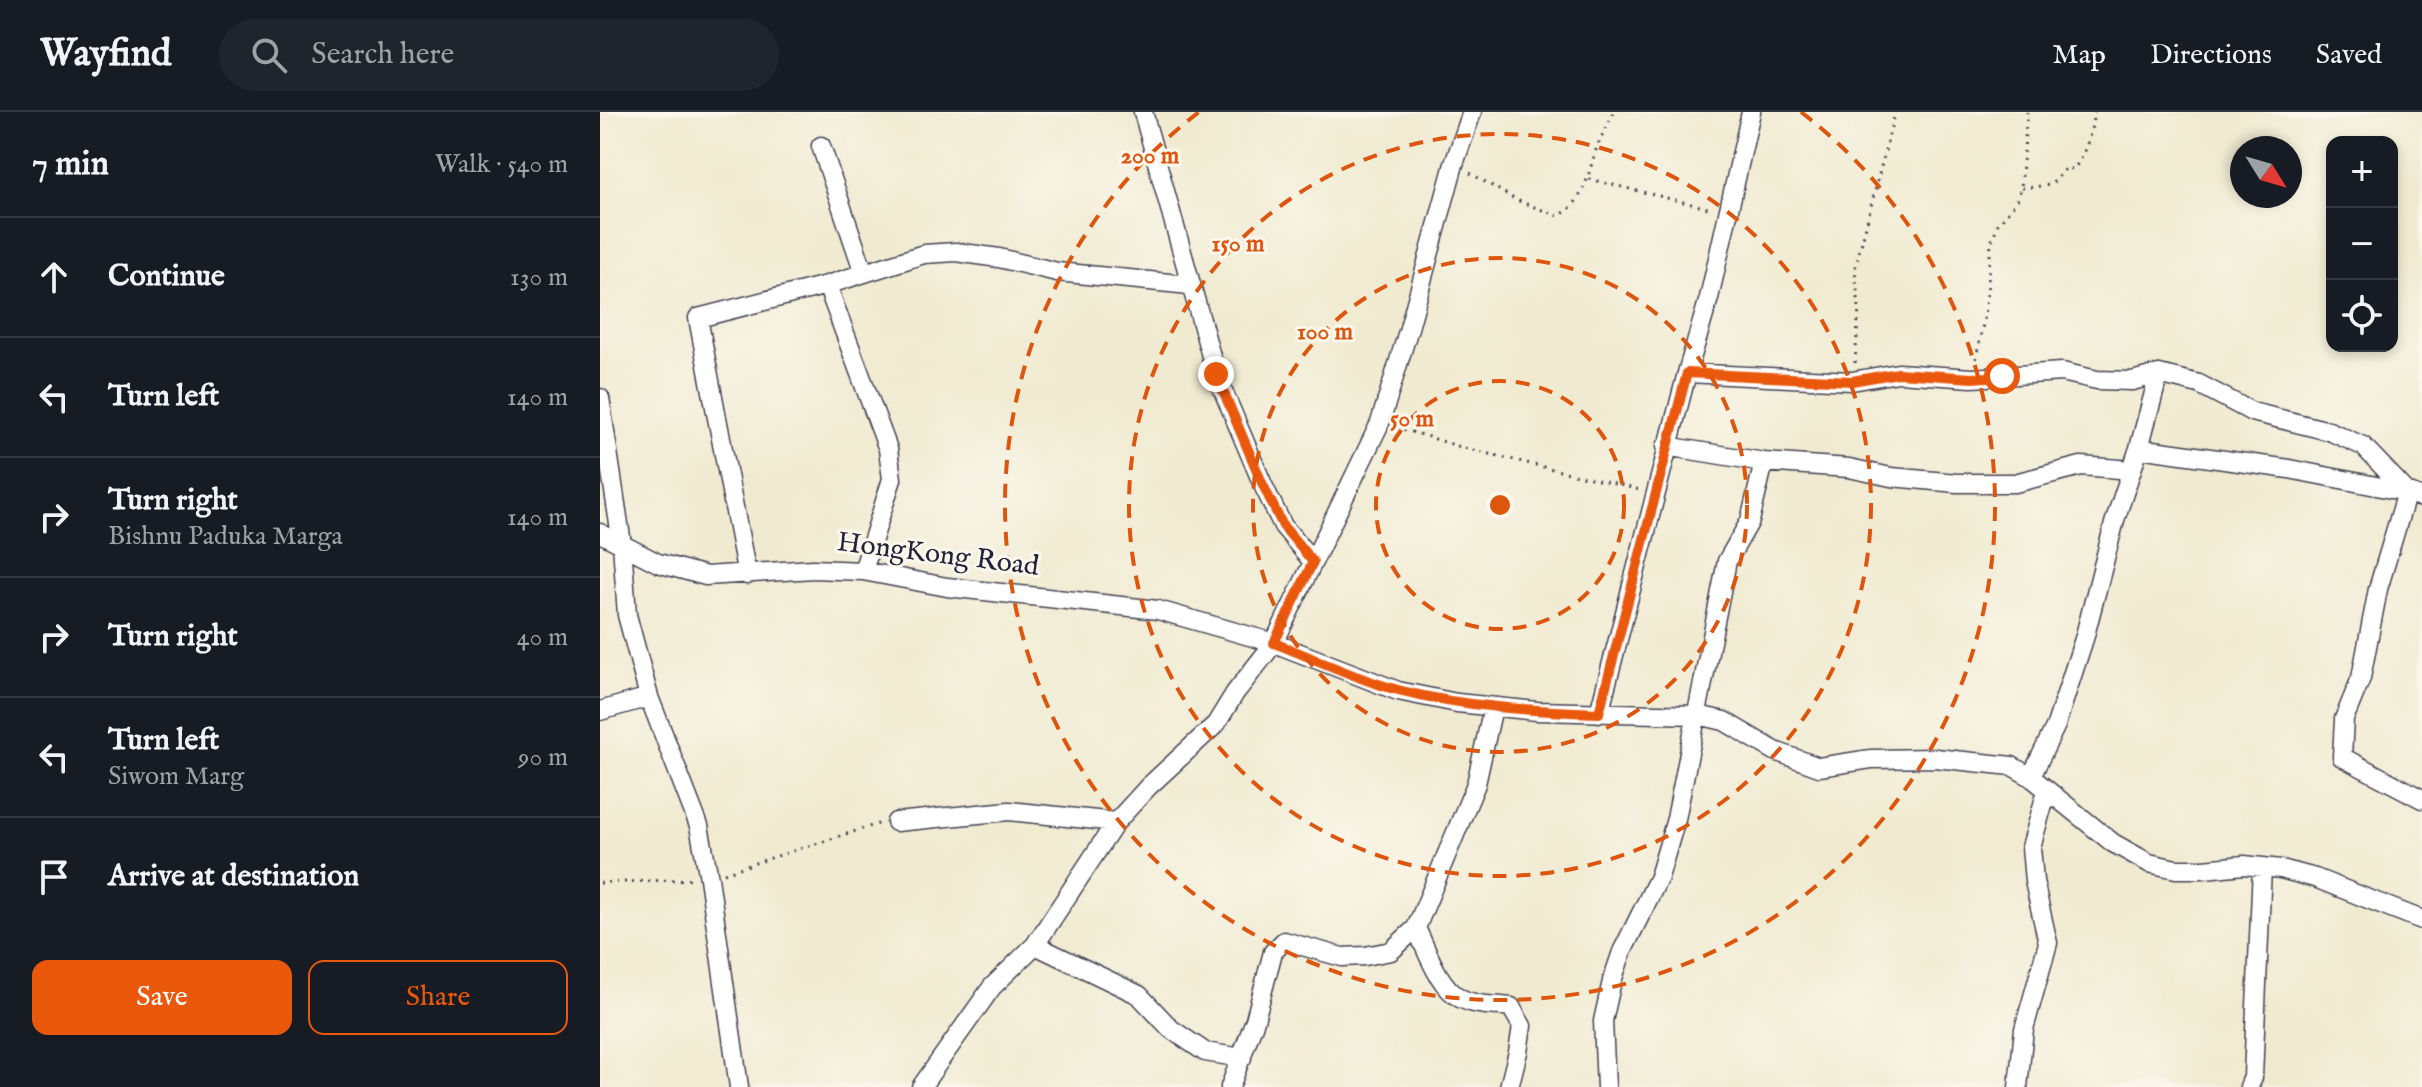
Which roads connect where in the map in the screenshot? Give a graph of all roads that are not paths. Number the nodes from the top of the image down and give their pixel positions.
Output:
1 (1143, 112) edge
2 (1472, 112) edge
3 (1751, 112) edge
4 (821, 146) dead end
5 (864, 273) junction
6 (827, 285) junction
7 (1190, 285) junction
8 (1687, 373) junction
9 (2159, 374) junction
10 (600, 398) edge
11 (1666, 446) junction
12 (2139, 448) junction
13 (1764, 462) junction
14 (2132, 470) junction
15 (2415, 495) edge
16 (600, 533) edge
17 (622, 544) junction
18 (1313, 562) junction
19 (863, 571) junction
20 (747, 575) junction
21 (1274, 643) junction
22 (649, 697) junction
23 (1493, 707) junction
24 (600, 711) edge
25 (1599, 713) junction
26 (1698, 715) junction
27 (2031, 777) junction
28 (2047, 790) junction
29 (2422, 799) edge
30 (896, 822) road end
31 (1116, 822) junction
32 (2262, 867) junction
33 (2422, 920) edge
34 (1416, 928) junction
35 (1035, 945) junction
36 (1242, 1058) junction
37 (739, 1087) edge
38 (921, 1087) edge
39 (1230, 1087) edge
40 (1509, 1087) edge
41 (1606, 1087) edge
42 (2018, 1087) edge
43 (2249, 1087) edge

1 - 7 street
2 - 18 street
3 - 8 street
4 - 5 street
5 - 6 street
5 - 7 street
6 - 19 street
6 - 20 street
7 - 18 street
8 - 9 street
8 - 11 street
9 - 12 street
9 - 15 street
10 - 17 street
11 - 13 street
11 - 25 street
12 - 14 street
12 - 15 street
13 - 14 street
13 - 26 street
14 - 27 street
15 - 29 street
16 - 17 street, HongKong Road
17 - 20 street, HongKong Road
17 - 22 street
18 - 21 street
19 - 20 street, HongKong Road
19 - 21 street, HongKong Road
21 - 23 street, HongKong Road
21 - 31 street
22 - 24 street
22 - 37 street
23 - 25 street, HongKong Road
23 - 34 street
25 - 26 street, HongKong Road
26 - 27 street, HongKong Road
26 - 41 street
27 - 28 street, HongKong Road
28 - 32 street, HongKong Road
28 - 42 street
30 - 31 street
31 - 35 street
32 - 33 street, HongKong Road
32 - 43 street
34 - 36 street
34 - 40 street
35 - 36 street
35 - 38 street
36 - 39 street

